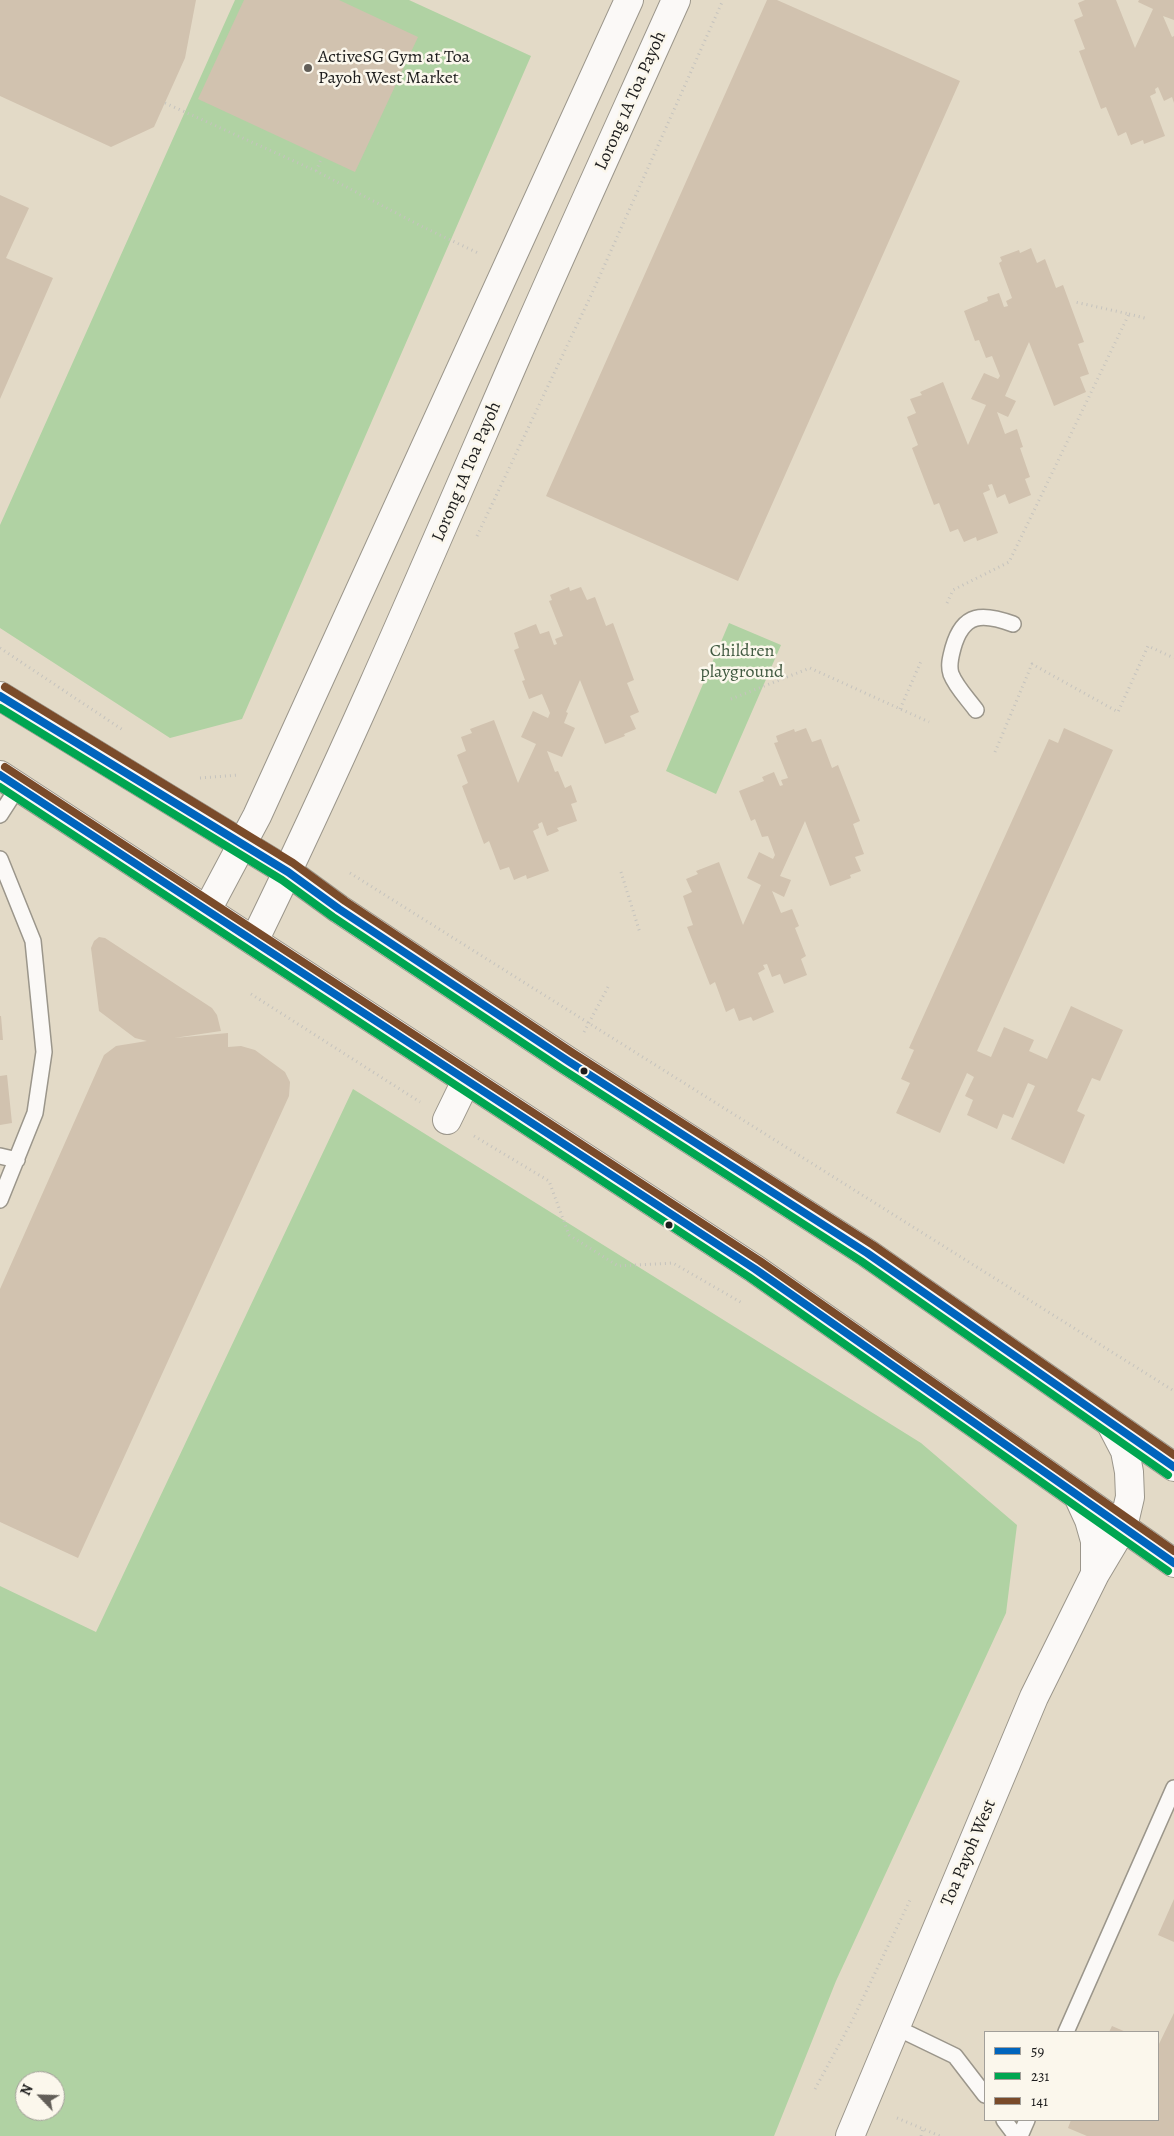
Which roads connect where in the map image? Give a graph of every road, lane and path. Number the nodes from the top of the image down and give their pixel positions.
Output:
1 (629, 0) edge
2 (676, 0) edge
3 (723, 0) edge
4 (165, 103) dead end
5 (322, 157) dead end
6 (316, 171) junction
7 (458, 243) dead end
8 (1074, 302) dead end
9 (1129, 314) junction
10 (1148, 319) dead end
11 (475, 541) dead end
12 (945, 607) dead end
13 (1013, 624) dead end
14 (0, 648) edge
15 (922, 658) dead end
16 (1174, 658) edge
17 (0, 696) edge
18 (731, 699) dead end
19 (900, 708) junction
20 (976, 710) dead end
21 (930, 722) dead end
22 (131, 735) dead end
23 (995, 752) dead end
24 (240, 775) dead end
25 (196, 778) dead end
26 (9, 781) edge
27 (0, 815) edge
28 (243, 845) junction
29 (0, 859) edge
30 (346, 870) dead end
31 (288, 872) junction
32 (620, 872) dead end
33 (207, 910) junction
34 (640, 933) dead end
35 (254, 941) junction
36 (608, 987) dead end
37 (251, 994) dead end
38 (588, 1024) junction
39 (568, 1061) junction
40 (466, 1081) junction
41 (447, 1120) junction
42 (0, 1156) edge
43 (16, 1160) junction
44 (0, 1200) edge
45 (746, 1306) dead end
46 (1174, 1391) edge
47 (1111, 1424) junction
48 (1174, 1467) edge
49 (1078, 1496) junction
50 (1123, 1527) junction
51 (1174, 1563) edge
52 (1095, 1574) junction
53 (1174, 1788) edge
54 (913, 1895) dead end
55 (896, 2027) junction
56 (1066, 2031) edge
57 (815, 2089) dead end
58 (984, 2094) edge
59 (897, 2118) dead end
60 (1005, 2121) edge
61 (1026, 2121) edge
62 (923, 2129) junction
63 (850, 2136) edge
64 (920, 2136) edge
65 (940, 2136) edge
66 (1018, 2136) edge

1 - 28 street
2 - 31 street, Lorong 1A Toa Payoh
3 - 11 path
4 - 6 path
5 - 6 path
6 - 7 path
8 - 9 path
9 - 10 path
9 - 12 path
13 - 20 lane
14 - 22 path
15 - 19 path
16 - 23 path
17 - 28 street
18 - 19 path
19 - 21 path
24 - 25 path
26 - 27 lane
26 - 33 street
28 - 31 street
28 - 33 street
29 - 43 lane
30 - 38 path
31 - 35 street, Lorong 1A Toa Payoh
31 - 39 street
32 - 34 path
33 - 35 street
35 - 40 street
36 - 38 path
37 - 41 path
38 - 39 path
38 - 46 path
39 - 47 street
40 - 41 street
40 - 49 street
41 - 45 path
42 - 43 lane
43 - 44 lane
47 - 48 street
47 - 50 street, Toa Payoh West
49 - 50 street
49 - 52 street, Toa Payoh West
50 - 51 street
50 - 52 street, Toa Payoh West
52 - 55 street, Toa Payoh West
53 - 56 lane
54 - 57 path
55 - 58 lane
55 - 63 street, Toa Payoh West
59 - 62 path
60 - 66 lane
61 - 66 lane
62 - 64 path
62 - 65 path

